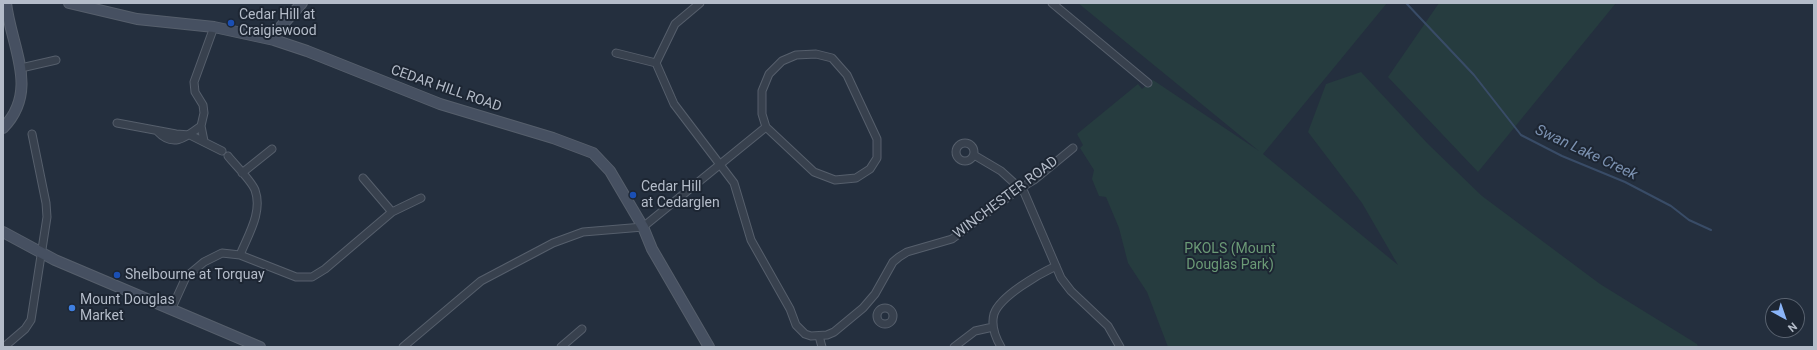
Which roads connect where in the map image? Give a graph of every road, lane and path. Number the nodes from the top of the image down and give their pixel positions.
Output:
1 (6, 3) edge
2 (69, 3) edge
3 (302, 3) edge
4 (700, 3) edge
5 (1052, 3) edge
6 (81, 4) edge
7 (214, 27) junction
8 (274, 40) junction
9 (616, 53) dead end
10 (56, 60) dead end
11 (656, 63) junction
12 (21, 68) junction
13 (1148, 83) dead end
14 (117, 123) dead end
15 (201, 126) junction
16 (766, 127) junction
17 (3, 128) edge
18 (32, 134) dead end
19 (190, 135) junction
20 (204, 141) junction
21 (1073, 148) dead end
22 (272, 149) dead end
23 (222, 151) dead end
24 (974, 155) dead end
25 (228, 156) dead end
26 (721, 163) junction
27 (242, 173) junction
28 (363, 178) dead end
29 (1019, 189) junction
30 (421, 198) dead end
31 (392, 212) junction
32 (643, 227) junction
33 (3, 232) edge
34 (43, 255) junction
35 (240, 255) junction
36 (1056, 266) junction
37 (869, 302) junction
38 (171, 310) junction
39 (880, 310) dead end
40 (993, 327) junction
41 (582, 329) dead end
42 (819, 336) junction
43 (4, 347) edge
44 (260, 347) edge
45 (403, 347) edge
46 (561, 347) edge
47 (709, 347) edge
48 (822, 347) edge
49 (954, 347) edge
50 (1000, 347) edge
51 (1120, 347) edge

1 - 12 street
2 - 6 street, CEDAR HILL ROAD
3 - 8 street
4 - 11 street
5 - 13 street
6 - 7 street, CEDAR HILL ROAD
7 - 8 street, CEDAR HILL ROAD
7 - 15 street
8 - 32 street, CEDAR HILL ROAD
9 - 11 street
10 - 12 street
11 - 26 street
12 - 17 street
14 - 19 street
15 - 19 street
15 - 20 street
16 - 16 street
16 - 26 street
18 - 34 street
19 - 20 street
20 - 23 street
21 - 29 street, WINCHESTER ROAD
22 - 27 street
24 - 29 street
25 - 27 street
26 - 32 street
26 - 42 street
27 - 35 street
28 - 31 street
29 - 36 street
29 - 37 street, WINCHESTER ROAD
30 - 31 street
31 - 35 street
32 - 45 street
32 - 47 street, CEDAR HILL ROAD
33 - 34 street
34 - 38 street
34 - 43 street
35 - 38 street
36 - 40 street
36 - 51 street
37 - 39 street
37 - 42 street, WINCHESTER ROAD
38 - 44 street
40 - 49 street
40 - 50 street
41 - 46 street
42 - 48 street

